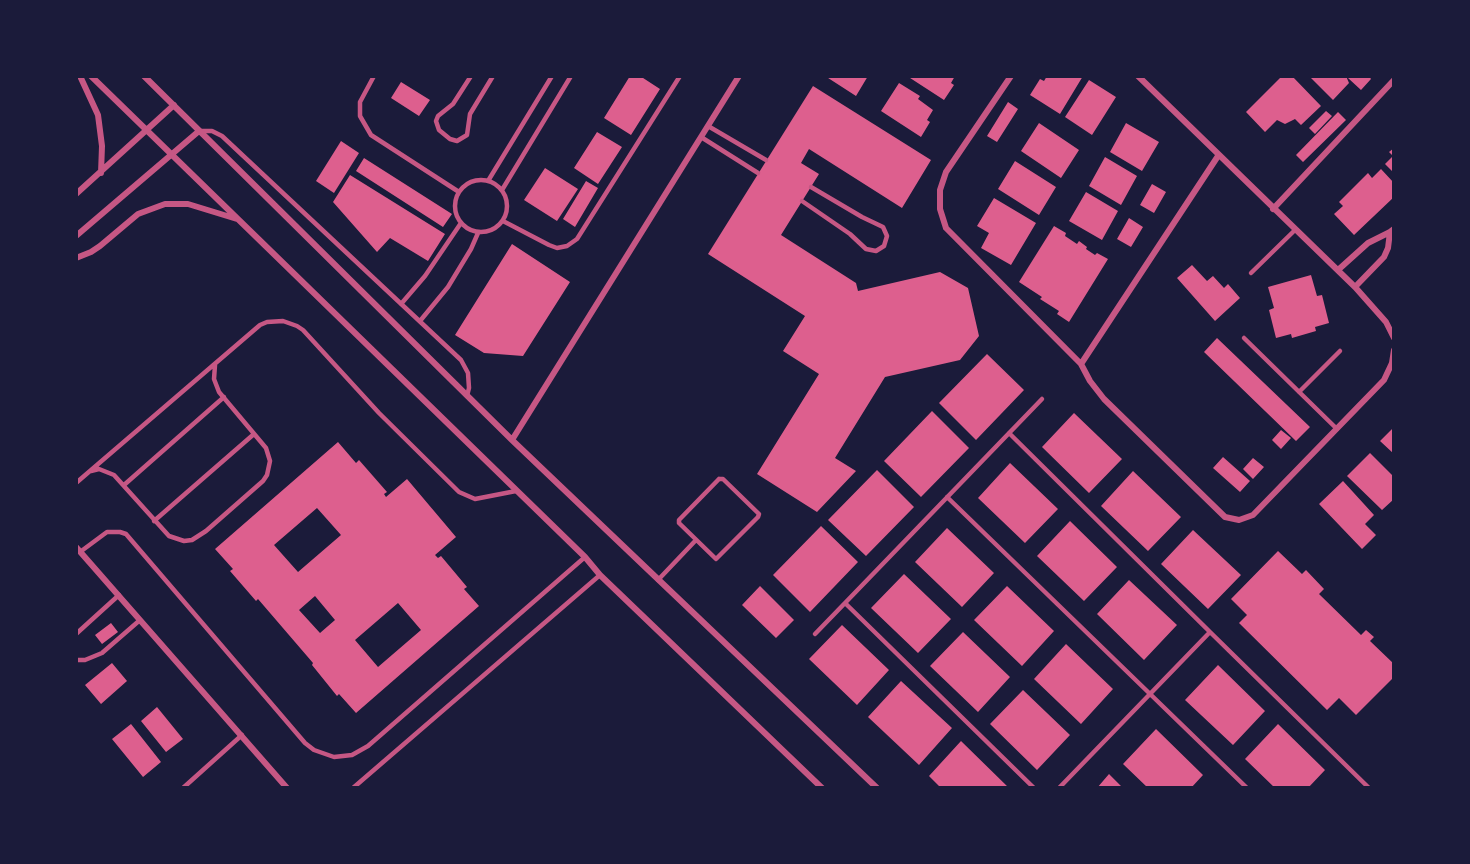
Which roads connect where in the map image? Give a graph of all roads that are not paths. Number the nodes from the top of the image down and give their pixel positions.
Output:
1 (80, 76) edge
2 (91, 76) edge
3 (144, 76) edge
4 (374, 76) edge
5 (471, 76) edge
6 (493, 76) edge
7 (552, 76) edge
8 (571, 76) edge
9 (680, 76) edge
10 (739, 76) edge
11 (1011, 76) edge
12 (1138, 76) edge
13 (1394, 80) edge
14 (174, 105) junction
15 (708, 126) junction
16 (149, 130) junction
17 (199, 131) junction
18 (701, 137) junction
19 (172, 154) junction
20 (1218, 156) junction
21 (766, 160) dead end
22 (101, 173) junction
23 (758, 173) dead end
24 (488, 181) junction
25 (84, 187) junction
26 (811, 187) dead end
27 (76, 188) edge
28 (502, 190) junction
29 (459, 192) junction
30 (76, 194) edge
31 (802, 201) dead end
32 (1273, 209) junction
33 (238, 219) junction
34 (503, 221) junction
35 (460, 223) junction
36 (1295, 230) junction
37 (1392, 230) edge
38 (478, 233) junction
39 (76, 236) edge
40 (76, 258) edge
41 (1338, 270) junction
42 (1251, 273) dead end
43 (1355, 287) junction
44 (401, 304) junction
45 (420, 321) junction
46 (1244, 338) dead end
47 (1394, 338) edge
48 (1394, 350) edge
49 (1340, 351) dead end
50 (215, 364) junction
51 (1081, 364) junction
52 (1299, 392) junction
53 (467, 396) junction
54 (224, 398) junction
55 (1042, 399) dead end
56 (1337, 429) junction
57 (1009, 433) junction
58 (254, 434) junction
59 (512, 440) junction
60 (91, 471) junction
61 (76, 483) edge
62 (124, 485) junction
63 (516, 491) junction
64 (947, 497) junction
65 (154, 521) junction
66 (696, 540) junction
67 (78, 549) edge
68 (585, 557) junction
69 (600, 575) junction
70 (658, 580) junction
71 (119, 595) junction
72 (845, 603) junction
73 (140, 620) junction
74 (1210, 632) junction
75 (76, 634) edge
76 (815, 634) dead end
77 (76, 660) edge
78 (1150, 693) junction
79 (242, 735) junction
80 (183, 788) edge
81 (287, 788) edge
82 (354, 788) edge
83 (822, 788) edge
84 (877, 788) edge
85 (1034, 788) edge
86 (1059, 788) edge
87 (1247, 788) edge
88 (1369, 788) edge

1 - 22 street
2 - 16 street
3 - 14 street
4 - 29 lane
5 - 6 lane
7 - 24 lane
8 - 28 lane
9 - 34 lane
10 - 15 street
11 - 51 street
12 - 20 street
13 - 32 street
14 - 16 street
14 - 17 street
15 - 18 street
15 - 21 lane
16 - 19 street
16 - 22 street
17 - 19 street
17 - 44 lane
17 - 53 street
18 - 23 lane
18 - 59 street
19 - 33 street
19 - 39 street
20 - 32 street
20 - 51 street
22 - 25 street
24 - 28 lane
24 - 29 lane
25 - 27 lane
25 - 30 street
26 - 31 lane
28 - 34 lane
29 - 35 lane
32 - 36 street
33 - 40 street
33 - 63 street
34 - 38 lane
35 - 38 lane
35 - 44 lane
36 - 41 street
36 - 42 lane
37 - 41 street
37 - 43 street
38 - 45 lane
41 - 43 street
43 - 47 street
44 - 45 lane
45 - 53 lane
46 - 52 lane
48 - 56 street
49 - 52 lane
50 - 54 lane
50 - 60 lane
50 - 63 lane
51 - 56 street
52 - 56 lane
53 - 59 street
54 - 58 lane
54 - 62 lane
55 - 57 lane
57 - 64 lane
57 - 74 lane
58 - 65 lane
58 - 65 lane
59 - 70 street
60 - 61 lane
60 - 62 lane
62 - 65 lane
63 - 68 street
64 - 72 lane
64 - 78 lane
66 - 66 lane
66 - 70 lane
67 - 68 lane
67 - 71 street
68 - 69 street
69 - 82 lane
69 - 83 street
70 - 84 street
71 - 73 street
71 - 75 lane
72 - 76 lane
72 - 85 lane
73 - 77 lane
73 - 79 street
74 - 78 lane
74 - 88 lane
78 - 86 lane
78 - 87 lane
79 - 80 lane
79 - 81 street

